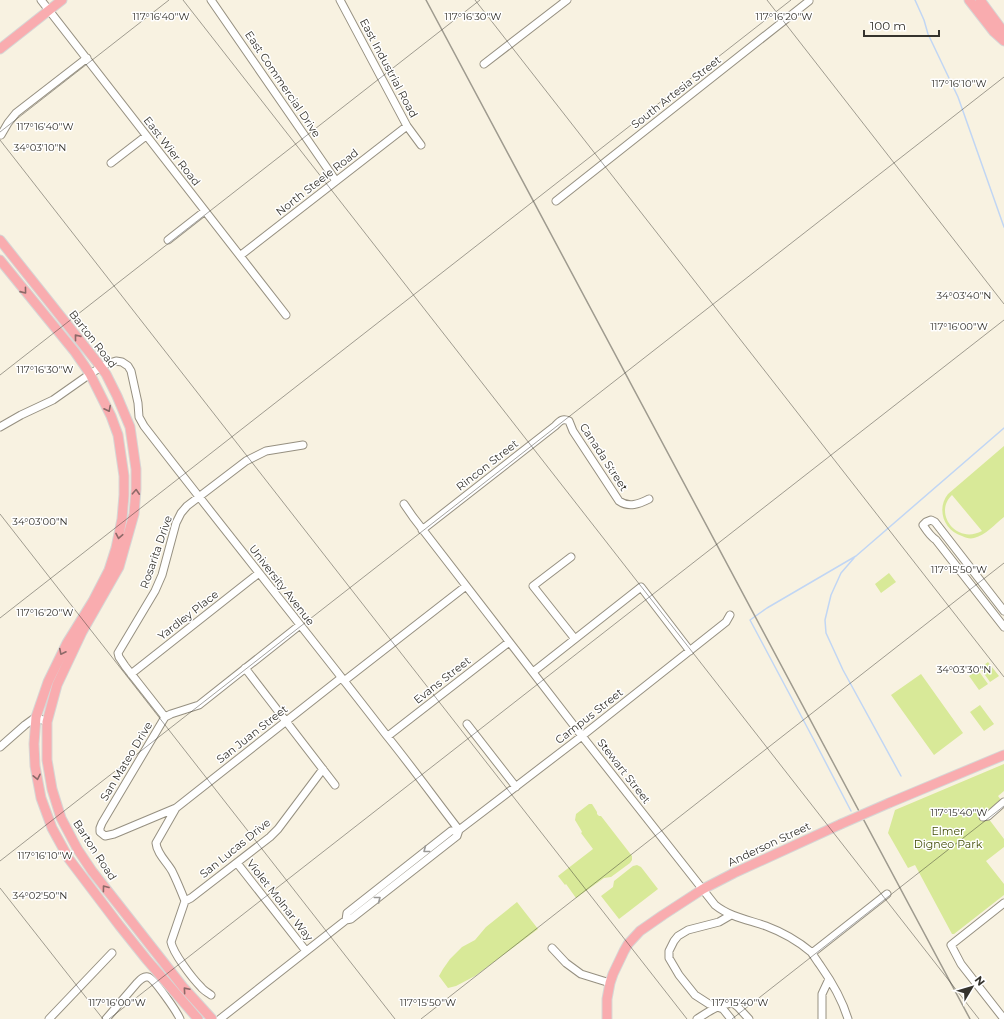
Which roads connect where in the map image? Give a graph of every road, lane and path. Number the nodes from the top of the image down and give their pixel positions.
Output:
1 (41, 0) edge
2 (62, 0) edge
3 (211, 0) edge
4 (340, 0) edge
5 (567, 0) edge
6 (969, 0) edge
7 (980, 0) edge
8 (809, 1) edge
9 (49, 10) junction
10 (1004, 34) edge
11 (1004, 41) edge
12 (0, 49) edge
13 (87, 58) junction
14 (484, 64) dead end
15 (407, 126) junction
16 (1, 135) edge
17 (146, 136) junction
18 (421, 145) dead end
19 (111, 163) dead end
20 (336, 181) junction
21 (556, 201) dead end
22 (205, 211) junction
23 (0, 240) edge
24 (168, 240) dead end
25 (241, 255) junction
26 (0, 260) edge
27 (286, 315) dead end
28 (101, 367) junction
29 (90, 374) junction
30 (565, 419) joint
31 (0, 427) edge
32 (303, 445) dead end
33 (198, 496) junction
34 (649, 498) dead end
35 (404, 504) dead end
36 (422, 530) junction
37 (936, 540) junction
38 (571, 557) dead end
39 (259, 573) junction
40 (466, 586) junction
41 (1004, 612) edge
42 (730, 615) dead end
43 (1004, 618) edge
44 (300, 625) junction
45 (1004, 627) edge
46 (575, 639) junction
47 (509, 642) junction
48 (690, 651) junction
49 (245, 668) junction
50 (533, 672) junction
51 (131, 674) junction
52 (342, 680) junction
53 (36, 717) junction
54 (165, 717) junction
55 (286, 721) junction
56 (47, 722) junction
57 (467, 724) dead end
58 (388, 736) junction
59 (582, 736) junction
60 (0, 747) edge
61 (1004, 755) edge
62 (323, 769) junction
63 (335, 785) dead end
64 (516, 787) junction
65 (1004, 802) edge
66 (176, 808) junction
67 (983, 817) dead end
68 (459, 830) junction
69 (102, 834) joint
70 (237, 863) junction
71 (703, 889) junction
72 (887, 894) dead end
73 (185, 901) junction
74 (1004, 903) edge
75 (731, 914) junction
76 (552, 948) dead end
77 (306, 951) junction
78 (112, 953) dead end
79 (812, 953) junction
80 (829, 979) junction
81 (610, 983) junction
82 (211, 995) dead end
83 (718, 1006) junction
84 (49, 1019) edge
85 (106, 1019) edge
86 (180, 1019) edge
87 (198, 1019) edge
88 (212, 1019) edge
89 (220, 1019) edge
90 (607, 1019) edge
91 (697, 1019) edge
92 (731, 1019) edge
93 (749, 1019) edge
94 (822, 1019) edge
95 (848, 1019) edge
96 (1004, 1019) edge

1 - 9 street, East Wier Road
2 - 9 main road
3 - 20 street, East Commercial Drive
4 - 15 street, East Industrial Road
5 - 14 street
6 - 11 main road
7 - 10 main road
8 - 21 street, South Artesia Street
9 - 12 main road
9 - 13 street, East Wier Road
13 - 16 street
13 - 17 street, East Wier Road
15 - 18 street, East Industrial Road
15 - 20 street, North Steele Road
17 - 19 street
17 - 22 street, East Wier Road
20 - 25 street, North Steele Road
22 - 24 street
22 - 25 street, East Wier Road
28 -> 23 main road, Barton Road
25 - 27 street, East Wier Road
26 -> 29 main road, Barton Road
28 - 29 street
28 - 33 street, University Avenue
56 -> 28 main road, Barton Road
29 - 31 street
29 -> 53 main road, Barton Road
30 - 34 street, Canada Street
30 - 36 street, Rincon Street
32 - 33 street
33 - 39 street, University Avenue
33 - 51 street, Rosarita Drive
35 - 36 street, Stewart Street
36 - 40 street, Stewart Street
37 - 41 street
37 - 43 street
37 - 45 street
38 - 46 street
39 - 44 street, University Avenue
39 - 51 street, Yardley Place
40 - 47 street, Stewart Street
40 - 52 street, San Juan Street
42 - 48 street, Campus Street
44 - 49 street, San Mateo Drive
44 - 52 street, University Avenue
46 - 48 street
46 - 50 street
47 - 50 street, Stewart Street
47 - 58 street, Evans Street
48 - 59 street, Campus Street
49 - 54 street, San Mateo Drive
49 - 55 street
50 - 59 street, Stewart Street
51 - 54 street, Rosarita Drive
52 - 55 street, San Juan Street
52 - 58 street, University Avenue
53 - 56 street
53 - 60 street
53 -> 87 main road, Barton Road
54 - 69 street, San Mateo Drive
55 - 62 street
55 - 66 street, San Juan Street
88 -> 56 main road, Barton Road
57 - 64 street
58 - 68 street, University Avenue
59 - 64 street, Campus Street
59 - 71 street, Stewart Street
61 - 71 main road, Anderson Street, bridge
62 - 63 street
62 - 70 street, San Lucas Drive
64 - 68 street, Campus Street
65 - 67 street
66 - 69 street, San Juan Street
66 - 73 street, San Juan Street
68 - 77 street, Campus Street
70 - 73 street, San Lucas Drive
70 - 77 street, Violet Molnar Way
71 - 75 street, Stewart Street
71 - 81 main road, Anderson Street
72 - 79 street
73 - 82 street
74 - 96 street
75 - 79 street, Stewart Street
75 - 83 street
76 - 81 street
77 - 89 street, Campus Street
78 - 84 street
79 - 80 street, Stewart Street
80 - 94 street
80 - 95 street, Stewart Street
81 - 90 main road, Anderson Street
83 - 91 street
83 - 92 street
83 - 93 street
85 - 86 street

